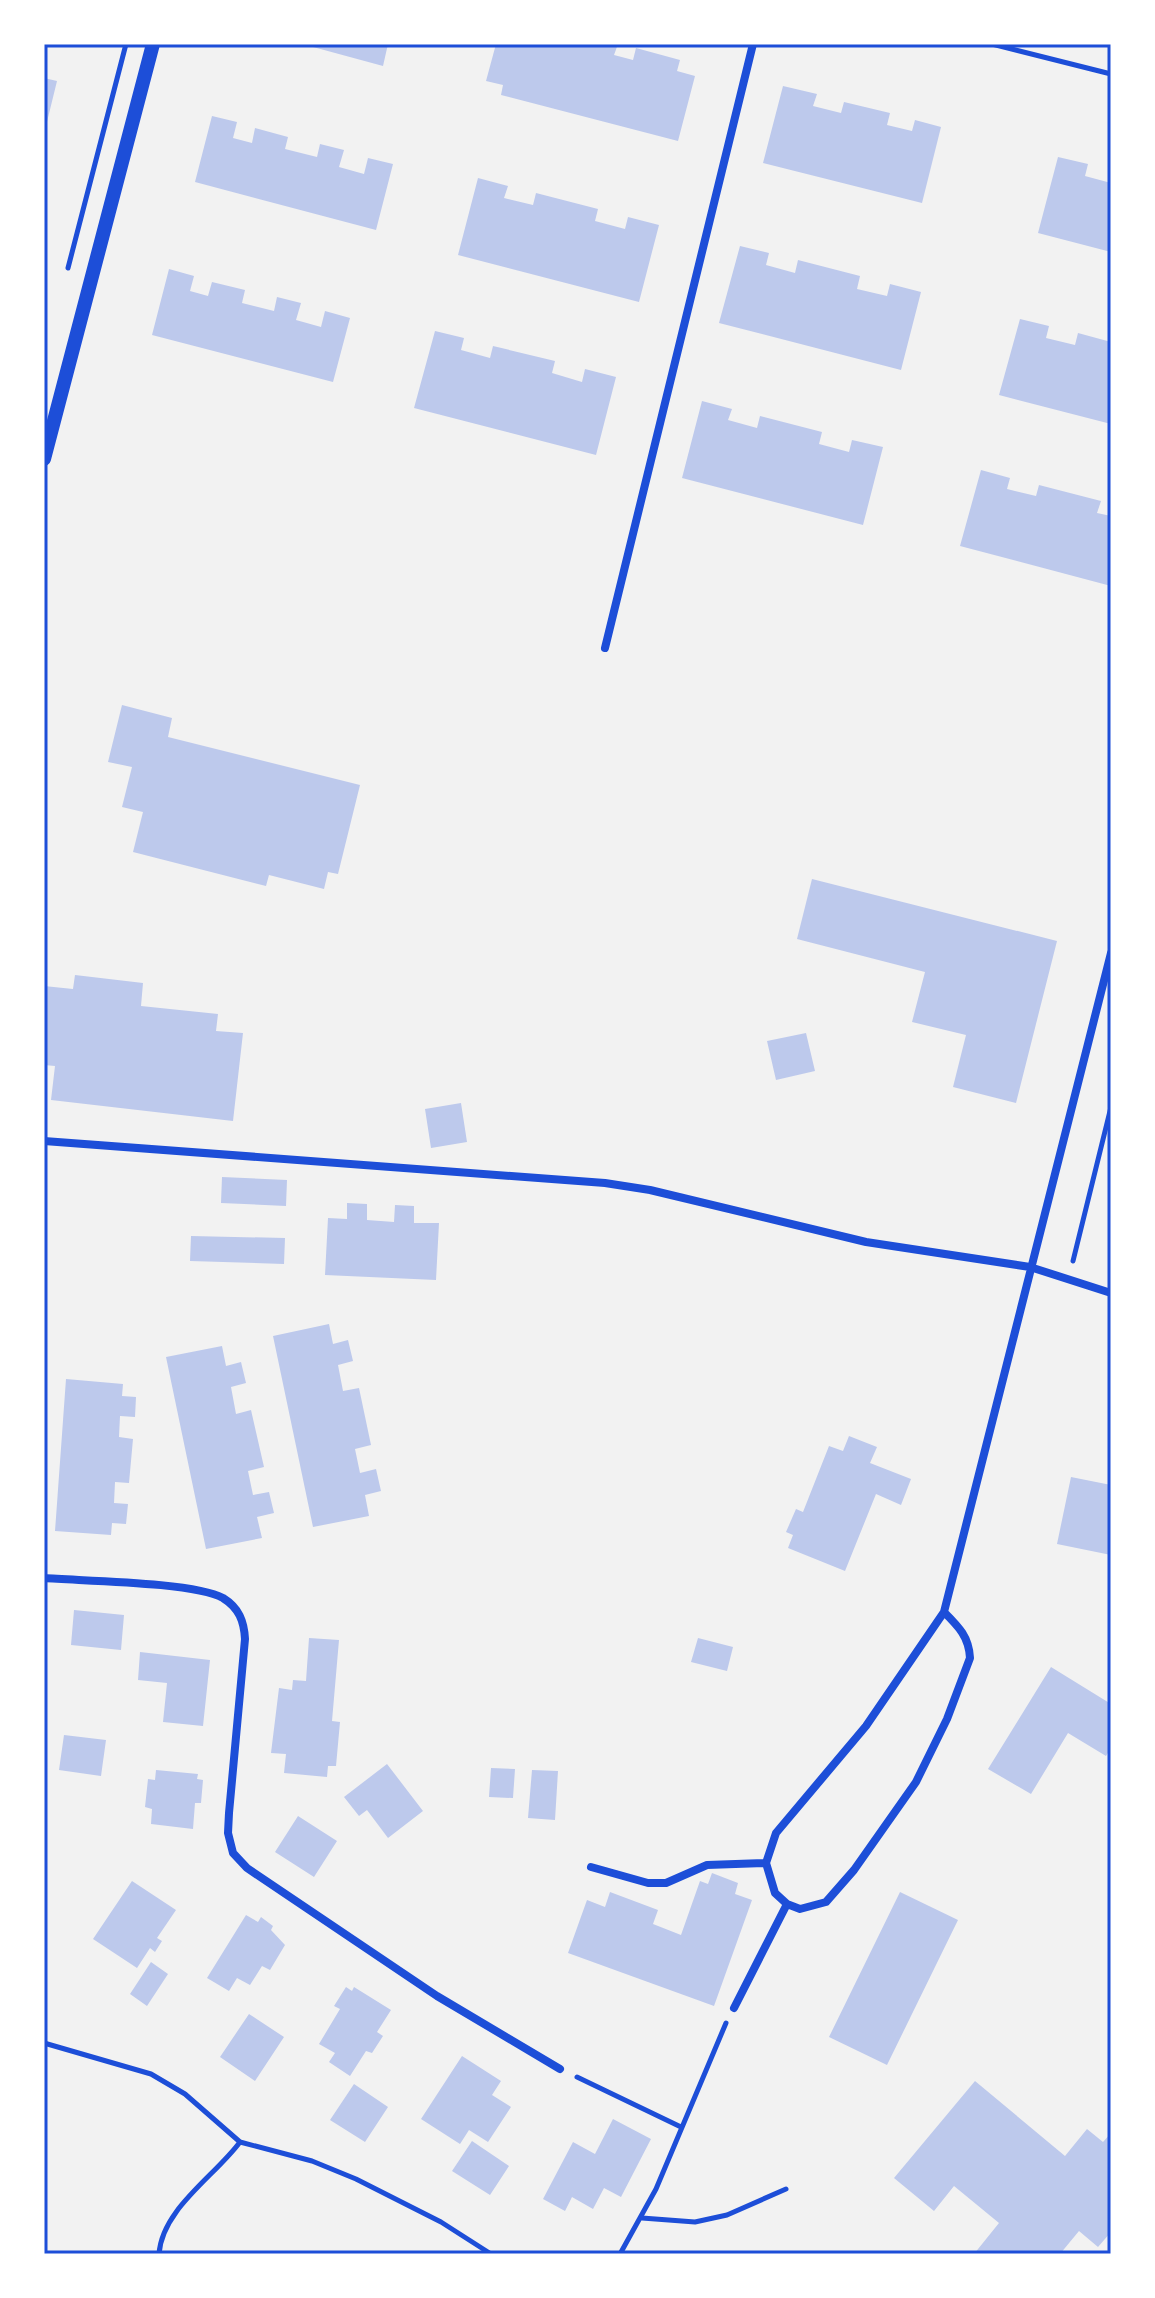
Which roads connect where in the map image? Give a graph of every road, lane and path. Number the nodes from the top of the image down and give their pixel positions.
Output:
1 (126, 44) edge
2 (153, 44) edge
3 (753, 44) edge
4 (992, 44) edge
5 (1111, 74) edge
6 (67, 270) dead end
7 (44, 459) edge
8 (605, 648) dead end
9 (1111, 953) edge
10 (1111, 1107) edge
11 (44, 1141) edge
12 (1030, 1267) junction
13 (1068, 1280) junction
14 (1111, 1293) edge
15 (44, 1578) edge
16 (944, 1612) junction
17 (766, 1863) junction
18 (591, 1867) dead end
19 (787, 1904) junction
20 (734, 2008) joint
21 (44, 2043) edge
22 (560, 2069) joint
23 (681, 2127) junction
24 (240, 2142) junction
25 (786, 2189) dead end
26 (642, 2218) junction
27 (159, 2254) edge
28 (491, 2254) edge
29 (620, 2254) edge

1 - 6 path
2 - 7 street
3 - 8 street
4 - 5 path
9 - 12 street
10 - 13 path
11 - 12 street
12 - 13 street
12 - 16 street
13 - 14 street
15 - 22 street
16 - 17 street
16 - 19 street
17 - 18 street
17 - 19 street
19 - 20 street
20 - 23 path
21 - 24 path
22 - 23 path
23 - 26 path
24 - 27 path
24 - 28 path
25 - 26 path
26 - 29 path

